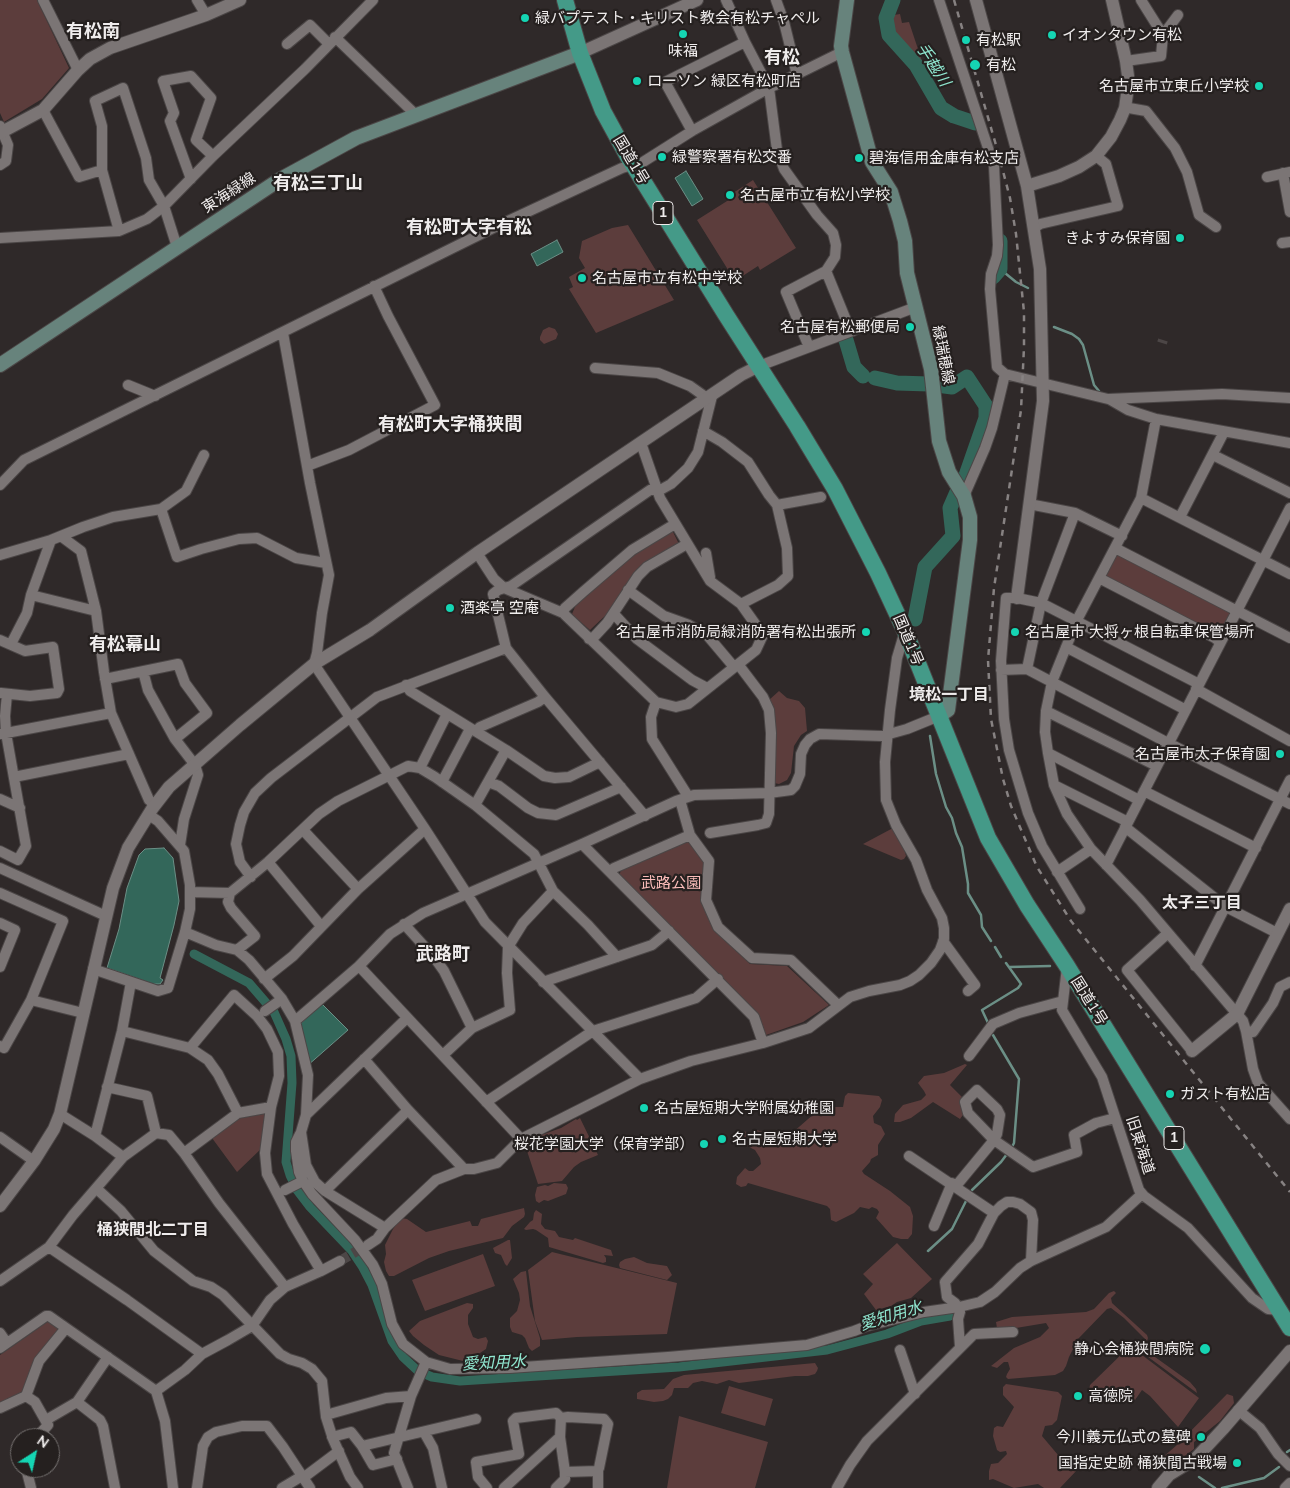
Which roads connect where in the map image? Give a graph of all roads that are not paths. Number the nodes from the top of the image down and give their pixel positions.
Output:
1 (43, 0) edge
2 (196, 0) edge
3 (240, 0) edge
4 (373, 0) edge
5 (565, 0) edge
6 (697, 0) edge
7 (726, 0) edge
8 (776, 0) edge
9 (847, 0) edge
10 (940, 0) edge
11 (976, 0) edge
12 (1112, 0) edge
13 (1141, 0) edge
14 (206, 15) junction
15 (1178, 15) dead end
16 (1163, 35) junction
17 (332, 41) junction
18 (745, 42) junction
19 (287, 44) dead end
20 (842, 52) junction
21 (580, 53) junction
22 (1126, 61) junction
23 (78, 70) junction
24 (797, 74) junction
25 (769, 88) junction
26 (1125, 108) junction
27 (43, 110) junction
28 (416, 115) junction
29 (1, 130) edge
30 (692, 131) junction
31 (212, 156) junction
32 (1096, 156) junction
33 (0, 164) edge
34 (633, 164) junction
35 (102, 170) junction
36 (1286, 172) edge
37 (1266, 177) dead end
38 (191, 179) junction
39 (1028, 186) junction
40 (164, 206) junction
41 (1290, 212) edge
42 (1216, 227) dead end
43 (1034, 228) junction
44 (119, 231) junction
45 (0, 238) edge
46 (177, 247) junction
47 (826, 271) junction
48 (374, 286) junction
49 (916, 308) junction
50 (853, 331) junction
51 (282, 333) junction
52 (809, 347) junction
53 (0, 365) edge
54 (759, 366) junction
55 (594, 368) dead end
56 (1005, 374) junction
57 (1043, 382) junction
58 (128, 385) dead end
59 (155, 396) junction
60 (709, 397) junction
61 (1290, 398) edge
62 (1108, 399) junction
63 (1156, 419) junction
64 (703, 431) junction
65 (1224, 432) junction
66 (641, 443) junction
67 (1290, 444) edge
68 (204, 455) dead end
69 (1213, 455) junction
70 (307, 466) junction
71 (0, 484) edge
72 (657, 490) junction
73 (961, 492) junction
74 (1290, 494) edge
75 (821, 497) dead end
76 (1142, 498) junction
77 (1029, 504) junction
78 (777, 505) junction
79 (1290, 508) edge
80 (161, 509) junction
81 (1075, 512) junction
82 (1180, 517) junction
83 (675, 524) junction
84 (1122, 536) junction
85 (62, 537) junction
86 (51, 540) junction
87 (687, 544) junction
88 (1115, 548) junction
89 (477, 552) junction
90 (706, 553) dead end
91 (0, 554) edge
92 (1263, 560) junction
93 (326, 563) junction
94 (1290, 574) edge
95 (1099, 578) junction
96 (710, 581) junction
97 (504, 588) junction
98 (628, 590) junction
99 (30, 595) junction
100 (1016, 598) junction
101 (1041, 603) junction
102 (741, 604) junction
103 (1237, 610) junction
104 (96, 611) junction
105 (563, 612) junction
106 (614, 614) junction
107 (1076, 620) junction
108 (905, 631) junction
109 (1290, 638) edge
110 (589, 639) junction
111 (0, 640) edge
112 (1220, 642) junction
113 (11, 644) junction
114 (1066, 647) junction
115 (506, 648) junction
116 (314, 664) junction
117 (736, 665) junction
118 (1027, 669) junction
119 (1001, 670) junction
120 (143, 671) junction
121 (105, 679) junction
122 (1052, 682) junction
123 (406, 685) junction
124 (1198, 686) junction
125 (707, 688) junction
126 (3, 693) edge
127 (544, 697) junction
128 (656, 702) junction
129 (1186, 710) junction
130 (1046, 711) junction
131 (112, 713) junction
132 (447, 714) junction
133 (939, 716) junction
134 (351, 718) junction
135 (473, 730) junction
136 (3, 734) edge
137 (887, 735) junction
138 (175, 739) junction
139 (1290, 741) edge
140 (1168, 744) junction
141 (506, 750) junction
142 (1048, 753) junction
143 (129, 754) junction
144 (600, 762) junction
145 (195, 765) junction
146 (1157, 766) junction
147 (420, 768) junction
148 (389, 775) junction
149 (14, 777) junction
150 (1290, 780) edge
151 (442, 782) junction
152 (488, 782) junction
153 (1054, 785) junction
154 (621, 787) junction
155 (769, 793) junction
156 (1141, 796) junction
157 (684, 798) junction
158 (0, 799) edge
159 (1280, 799) junction
160 (1290, 804) edge
161 (475, 805) junction
162 (20, 808) junction
163 (152, 810) junction
164 (645, 816) junction
165 (1127, 824) junction
166 (425, 829) junction
167 (303, 830) junction
168 (710, 833) dead end
169 (690, 835) junction
170 (582, 844) junction
171 (180, 845) junction
172 (1256, 848) junction
173 (1090, 849) junction
174 (0, 851) edge
175 (268, 862) junction
176 (539, 862) junction
177 (1106, 865) junction
178 (0, 868) edge
179 (610, 872) junction
180 (1057, 872) junction
181 (251, 877) junction
182 (358, 889) junction
183 (553, 891) junction
184 (190, 892) junction
185 (0, 893) edge
186 (230, 893) junction
187 (466, 893) junction
188 (1226, 907) junction
189 (1080, 908) dead end
190 (1290, 909) edge
191 (106, 916) junction
192 (0, 923) edge
193 (404, 924) junction
194 (321, 926) junction
195 (669, 931) junction
196 (186, 932) junction
197 (1168, 933) junction
198 (1278, 933) junction
199 (943, 942) junction
200 (508, 947) junction
201 (238, 950) junction
202 (617, 956) junction
203 (359, 966) junction
204 (1067, 966) junction
205 (1195, 966) junction
206 (0, 967) edge
207 (93, 969) junction
208 (264, 979) junction
209 (718, 979) junction
210 (131, 982) junction
211 (543, 982) junction
212 (1290, 982) edge
213 (968, 991) dead end
214 (282, 999) junction
215 (31, 1000) junction
216 (1063, 1001) junction
217 (838, 1005) junction
218 (265, 1011) dead end
219 (82, 1013) junction
220 (1237, 1014) junction
221 (408, 1018) junction
222 (295, 1020) junction
223 (472, 1028) junction
224 (594, 1030) junction
225 (122, 1031) junction
226 (1246, 1031) junction
227 (763, 1043) junction
228 (0, 1046) edge
229 (190, 1048) junction
230 (1192, 1051) joint
231 (443, 1055) junction
232 (969, 1056) dead end
233 (364, 1059) junction
234 (640, 1079) junction
235 (107, 1087) junction
236 (486, 1102) junction
237 (271, 1107) junction
238 (408, 1110) junction
239 (238, 1113) junction
240 (60, 1114) junction
241 (306, 1115) junction
242 (1115, 1118) junction
243 (1290, 1119) edge
244 (301, 1132) junction
245 (156, 1133) junction
246 (94, 1136) junction
247 (0, 1137) edge
248 (521, 1139) junction
249 (994, 1140) junction
250 (184, 1152) junction
251 (909, 1156) dead end
252 (123, 1157) junction
253 (34, 1162) junction
254 (464, 1169) junction
255 (301, 1182) junction
256 (954, 1185) junction
257 (97, 1189) junction
258 (285, 1190) dead end
259 (325, 1191) junction
260 (1142, 1194) junction
261 (2, 1200) edge
262 (994, 1212) junction
263 (934, 1226) dead end
264 (385, 1228) junction
265 (368, 1245) tunnel mouth
266 (49, 1247) junction
267 (1031, 1260) junction
268 (340, 1261) tunnel mouth
269 (321, 1271) junction
270 (0, 1281) edge
271 (285, 1287) junction
272 (959, 1307) junction
273 (1279, 1310) junction
274 (252, 1326) junction
275 (66, 1328) junction
276 (1290, 1328) edge
277 (1013, 1332) dead end
278 (0, 1333) edge
279 (3, 1346) edge
280 (960, 1347) junction
281 (900, 1350) dead end
282 (1290, 1351) edge
283 (202, 1354) junction
284 (108, 1357) junction
285 (425, 1365) junction
286 (156, 1391) junction
287 (915, 1394) junction
288 (26, 1396) junction
289 (411, 1396) junction
290 (77, 1402) junction
291 (0, 1408) edge
292 (1238, 1410) junction
293 (326, 1415) junction
294 (561, 1418) junction
295 (476, 1419) dead end
296 (46, 1420) junction
297 (45, 1428) edge
298 (424, 1432) junction
299 (332, 1437) junction
300 (397, 1438) junction
301 (560, 1438) junction
302 (362, 1446) junction
303 (338, 1451) junction
304 (519, 1454) junction
305 (397, 1459) junction
306 (1290, 1466) edge
307 (598, 1470) junction
308 (522, 1472) junction
309 (565, 1472) junction
310 (302, 1477) junction
311 (1290, 1483) edge
312 (115, 1488) edge
313 (173, 1488) edge
314 (197, 1488) edge
315 (282, 1488) edge
316 (310, 1488) edge
317 (358, 1488) edge
318 (408, 1488) edge
319 (442, 1488) edge
320 (487, 1488) edge
321 (504, 1488) edge
322 (556, 1488) edge
323 (598, 1488) edge
324 (837, 1488) edge
325 (1158, 1488) edge
326 (1285, 1488) edge

1 - 23 street
2 - 14 street
3 - 14 street
4 - 17 street
5 - 21 highway, 国道1号 / 1
6 - 21 street
7 - 18 street
8 - 24 street
9 - 20 main road, 緑瑞穂線
10 - 56 street
11 - 39 street
12 - 22 street
13 - 16 street
14 - 23 street
15 - 16 street
16 - 22 street
17 - 19 street
17 - 28 street
17 - 31 street
18 - 25 street
18 - 30 street
20 - 24 street
20 - 49 main road, 緑瑞穂線
21 - 28 main road, 東海緑線
21 - 34 highway, 国道1号 / 1
22 - 26 street
23 - 27 street
24 - 25 street
25 - 30 street
25 - 47 street
26 - 32 street
26 - 42 street
27 - 29 street
27 - 35 street
28 - 46 main road, 東海緑線
29 - 33 street
30 - 34 street
31 - 38 street
31 - 38 street
32 - 39 street
32 - 43 street
34 - 48 street
34 - 54 highway, 国道1号 / 1
35 - 40 street
35 - 44 street
36 - 37 street
36 - 41 street
38 - 40 street
39 - 43 street
40 - 44 street
40 - 46 street
43 - 57 street
44 - 45 street
46 - 53 main road, 東海緑線
47 - 50 street
47 - 52 street
48 - 51 street
48 - 70 street
49 - 50 street
49 - 73 main road, 緑瑞穂線
50 - 52 street
51 - 59 street
51 - 70 street
52 - 54 street
54 - 60 street
54 - 108 highway, 国道1号 / 1
55 - 60 street
56 - 57 street
56 - 73 street
57 - 62 street
57 - 77 street
58 - 59 street
59 - 71 street
60 - 64 street
60 - 66 street
61 - 62 street
62 - 63 street
63 - 65 street
63 - 76 street
64 - 72 street
64 - 78 street
65 - 67 street
65 - 69 street
66 - 72 street
66 - 89 street
68 - 80 street
69 - 74 street
69 - 82 street
70 - 93 street
72 - 83 street
72 - 97 street
73 - 133 main road, 緑瑞穂線
75 - 78 street
76 - 82 street
76 - 84 street
77 - 81 street
77 - 100 street
78 - 102 street
79 - 92 street
80 - 85 street
80 - 93 street
81 - 84 street
81 - 101 street
82 - 92 street
83 - 87 street
83 - 105 street
84 - 88 street
85 - 86 street
85 - 104 street
86 - 91 street
86 - 99 street
87 - 96 street
87 - 98 street
88 - 95 street
88 - 103 street
89 - 97 street
89 - 116 street
90 - 96 street
92 - 94 street
92 - 103 street
93 - 116 street
95 - 107 street
95 - 112 street
96 - 102 street
97 - 105 street
97 - 115 street
98 - 106 street
98 - 117 street
99 - 104 street
99 - 113 street
100 - 101 street
100 - 119 street
101 - 107 street
101 - 118 street
102 - 117 street
103 - 109 street
103 - 112 street
104 - 121 street
105 - 110 street
106 - 110 street
106 - 125 street
107 - 114 street
107 - 124 street
108 - 133 highway, 国道1号 / 1
108 - 137 street
110 - 128 street
111 - 113 street
112 - 124 street
113 - 126 street
114 - 122 street
114 - 129 street
115 - 123 street
115 - 127 street
116 - 134 street
116 - 145 street
117 - 125 street
117 - 155 street
118 - 119 street
118 - 122 street
119 - 180 street
120 - 121 street
120 - 138 street
120 - 138 street
121 - 131 street
122 - 130 street
122 - 140 street
123 - 132 street
123 - 134 street
124 - 129 street
124 - 139 street
125 - 128 street
126 - 136 street
127 - 135 street
127 - 144 street
128 - 157 street
129 - 140 street
130 - 142 street
130 - 146 street
131 - 136 street
131 - 143 street
132 - 135 street
132 - 147 street
133 - 137 street
133 - 204 highway, 国道1号 / 1
134 - 148 street
134 - 181 street
135 - 141 street
135 - 151 street
136 - 149 street
137 - 155 street
137 - 199 street
138 - 145 street
140 - 146 street
140 - 159 street
141 - 144 street
141 - 152 street
142 - 153 street
142 - 156 street
143 - 149 street
143 - 163 street
144 - 154 street
145 - 163 street
145 - 171 street
146 - 156 street
147 - 148 street
147 - 151 street
148 - 166 street
148 - 167 street
149 - 162 street
150 - 159 street
151 - 161 street
152 - 154 street
152 - 161 street
153 - 165 street
153 - 173 street
154 - 164 street
155 - 157 street
155 - 168 street
156 - 165 street
156 - 172 street
157 - 164 street
157 - 169 street
158 - 162 street
159 - 160 street
159 - 172 street
161 - 176 street
162 - 174 street
163 - 171 street
163 - 191 street
164 - 170 street
165 - 177 street
165 - 188 street
166 - 182 street
166 - 187 street
167 - 175 street
167 - 182 street
169 - 179 street
169 - 217 street
170 - 176 street
170 - 179 street
171 - 184 street
172 - 188 street
173 - 177 street
173 - 180 street
175 - 181 street
175 - 194 street
176 - 183 street
176 - 187 street
177 - 197 street
178 - 191 street
179 - 195 street
180 - 189 street
181 - 186 street
182 - 194 street
183 - 200 street
183 - 202 street
184 - 186 street
184 - 196 street
185 - 215 street
186 - 201 street
187 - 193 street
187 - 200 street
188 - 198 street
188 - 205 street
190 - 198 street
191 - 207 street
192 - 206 street
193 - 203 street
193 - 223 street
194 - 208 street
195 - 202 street
195 - 209 street
196 - 201 street
196 - 210 street
197 - 205 street
197 - 230 street
198 - 220 street
199 - 213 street
199 - 217 street
200 - 211 street
200 - 223 street
201 - 208 street
202 - 211 street
203 - 221 street
203 - 222 street
204 - 216 street, 旧東海道
204 - 273 highway, 国道1号 / 1
205 - 220 street
207 - 210 street
207 - 219 street
208 - 214 street
209 - 224 street
209 - 227 street
210 - 225 street
211 - 224 street
212 - 226 street
214 - 218 street
214 - 222 street
215 - 219 street
215 - 228 street
216 - 232 street
216 - 242 street, 旧東海道
217 - 227 street
219 - 240 street
220 - 226 street
220 - 230 street
221 - 231 street
221 - 233 street
222 - 241 street
223 - 231 street
224 - 234 street
224 - 236 street
225 - 229 street
225 - 235 street
226 - 243 street
227 - 234 street
229 - 237 street
229 - 239 street
231 - 236 street
233 - 238 street
233 - 241 street
234 - 248 street
235 - 245 street
235 - 246 street
236 - 248 street
237 - 239 street
237 - 269 street
238 - 254 street
238 - 259 street
239 - 250 street
240 - 246 street
240 - 253 street
241 - 244 street
242 - 249 street
242 - 260 street, 旧東海道
244 - 255 street
244 - 259 street
245 - 250 street
245 - 252 street
246 - 252 street
247 - 253 street
248 - 254 street
249 - 249 street
249 - 256 street
250 - 271 street
251 - 256 street
252 - 257 street
253 - 261 street
254 - 264 street
255 - 258 street
255 - 285 street
256 - 262 street
256 - 263 street
257 - 266 street
257 - 274 street
259 - 264 street
260 - 267 street
260 - 273 street, 旧東海道
262 - 267 street
262 - 272 street
264 - 265 street
266 - 270 street
266 - 283 street
267 - 272 street
268 - 269 street
269 - 271 street
271 - 274 street
272 - 280 street
272 - 285 street
273 - 276 highway, 国道1号 / 1
274 - 283 street
274 - 293 street
275 - 279 street
275 - 284 street
275 - 288 street
277 - 280 street
278 - 279 street
280 - 287 street
281 - 287 street
282 - 292 street
283 - 286 street
284 - 286 street
284 - 290 street
285 - 289 street
286 - 313 street
287 - 324 street
288 - 291 street
288 - 296 street
289 - 293 street
289 - 300 street
290 - 296 street
290 - 312 street
292 - 306 street
292 - 325 street
293 - 299 street
294 - 301 street
294 - 304 street
294 - 307 street
295 - 298 street
296 - 297 street
298 - 300 street
298 - 319 street
299 - 302 street
299 - 303 street
300 - 302 street
300 - 305 street
301 - 308 street
301 - 309 street
302 - 305 street
303 - 310 street
303 - 317 street
304 - 308 street
304 - 320 street
305 - 318 street
307 - 309 street
307 - 323 street
308 - 321 street
309 - 322 street
310 - 314 street
310 - 315 street
310 - 316 street
311 - 326 street

